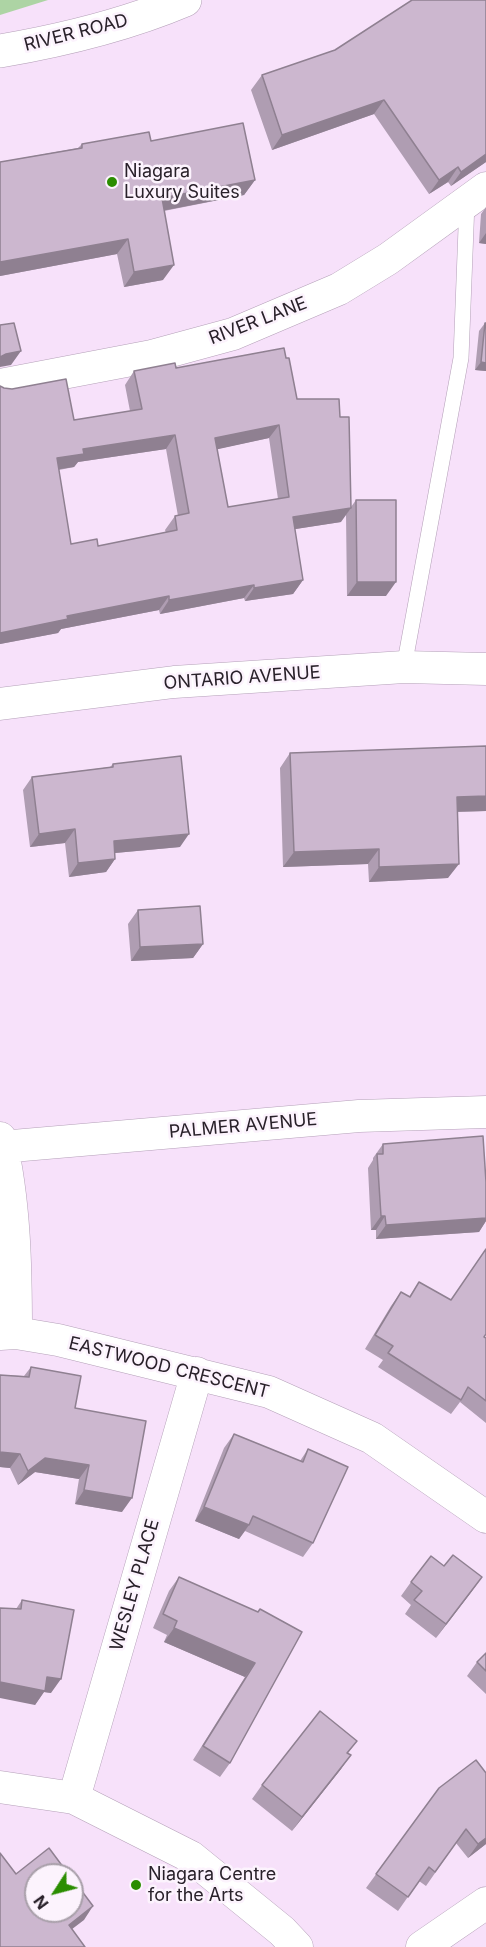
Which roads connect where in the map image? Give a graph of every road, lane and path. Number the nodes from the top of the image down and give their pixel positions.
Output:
1 (185, 0) edge
2 (0, 51) edge
3 (476, 195) edge
4 (0, 385) edge
5 (404, 667) junction
6 (486, 669) edge
7 (0, 704) edge
8 (486, 1112) edge
9 (1, 1144) edge
10 (8, 1334) edge
11 (197, 1373) junction
12 (486, 1517) edge
13 (0, 1787) edge
14 (74, 1798) junction
15 (486, 1903) edge
16 (297, 1947) edge
17 (422, 1947) edge

1 - 2 main road, RIVER ROAD
3 - 4 street, RIVER LANE
3 - 5 lane
5 - 6 street, ONTARIO AVENUE
5 - 7 street, ONTARIO AVENUE
8 - 9 street, PALMER AVENUE
9 - 10 street, EASTWOOD CRESCENT
10 - 11 street, EASTWOOD CRESCENT
11 - 12 street, EASTWOOD CRESCENT
11 - 14 street, WESLEY PLACE
13 - 14 street
14 - 16 street
15 - 17 street

